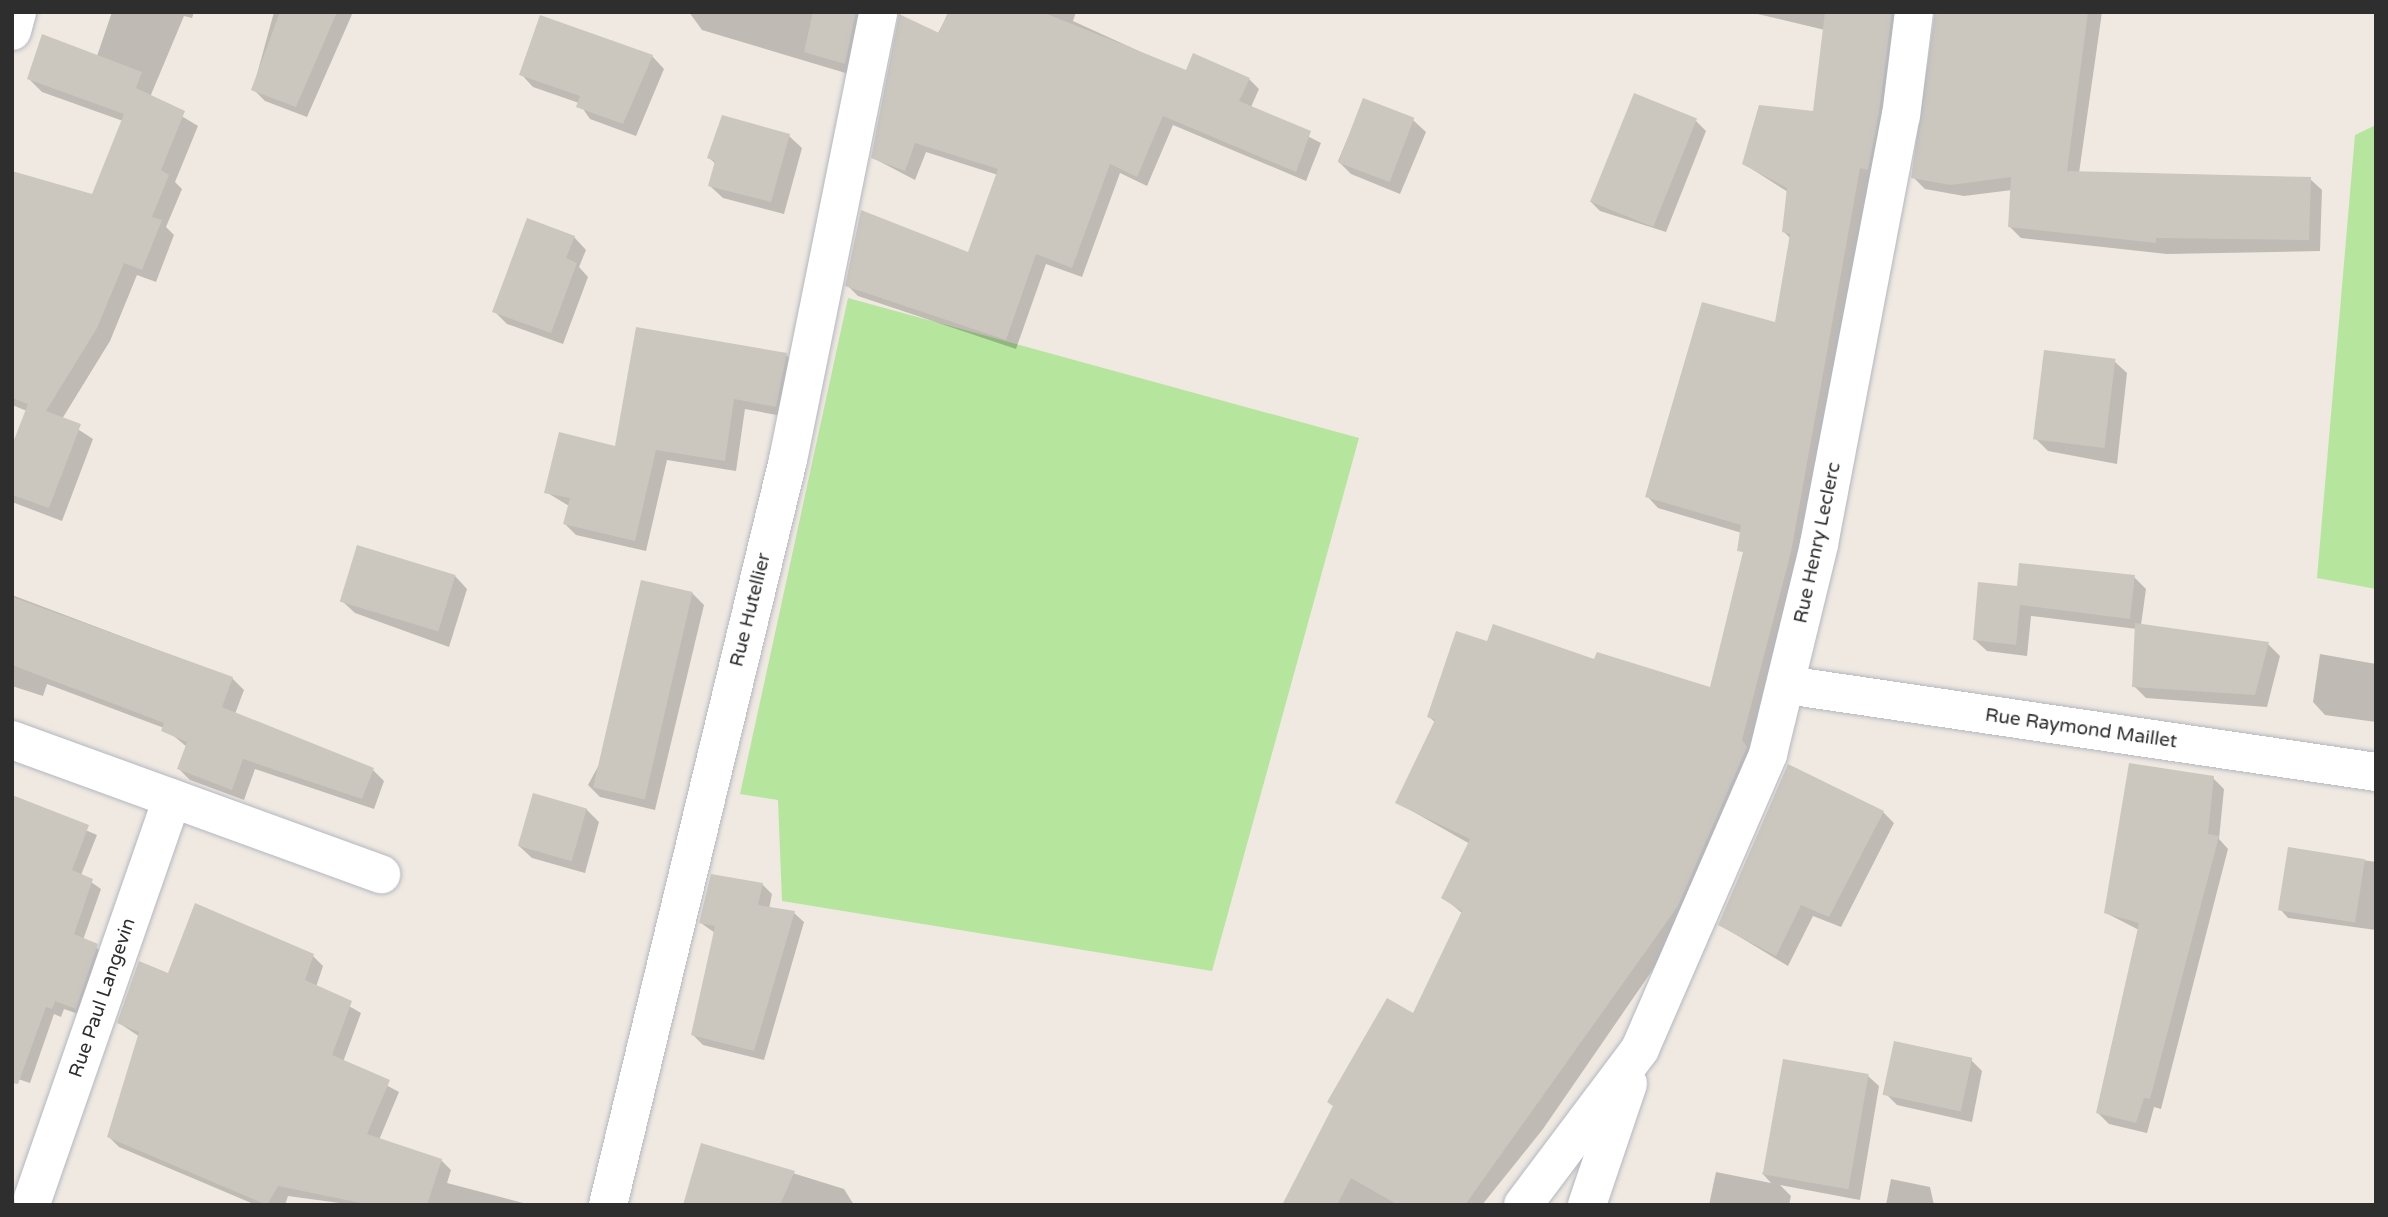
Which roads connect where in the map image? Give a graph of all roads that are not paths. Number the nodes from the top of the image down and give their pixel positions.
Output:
1 (17, 12) edge
2 (878, 12) edge
3 (1913, 12) edge
4 (12, 32) edge
5 (1787, 685) junction
6 (12, 740) edge
7 (2376, 772) edge
8 (172, 798) junction
9 (381, 874) dead end
10 (1640, 1049) junction
11 (36, 1198) edge
12 (608, 1205) edge
13 (1523, 1205) edge
14 (1587, 1205) edge

1 - 4 street
2 - 12 street, Rue Hutellier
3 - 5 street, Rue Henry Leclerc
5 - 7 street, Rue Raymond Maillet
5 - 10 street, Rue Henry Leclerc
6 - 8 street
8 - 9 street
8 - 11 street, Rue Paul Langevin
10 - 13 street, Rue Henry Leclerc
10 - 14 street, Rue Henry Leclerc

